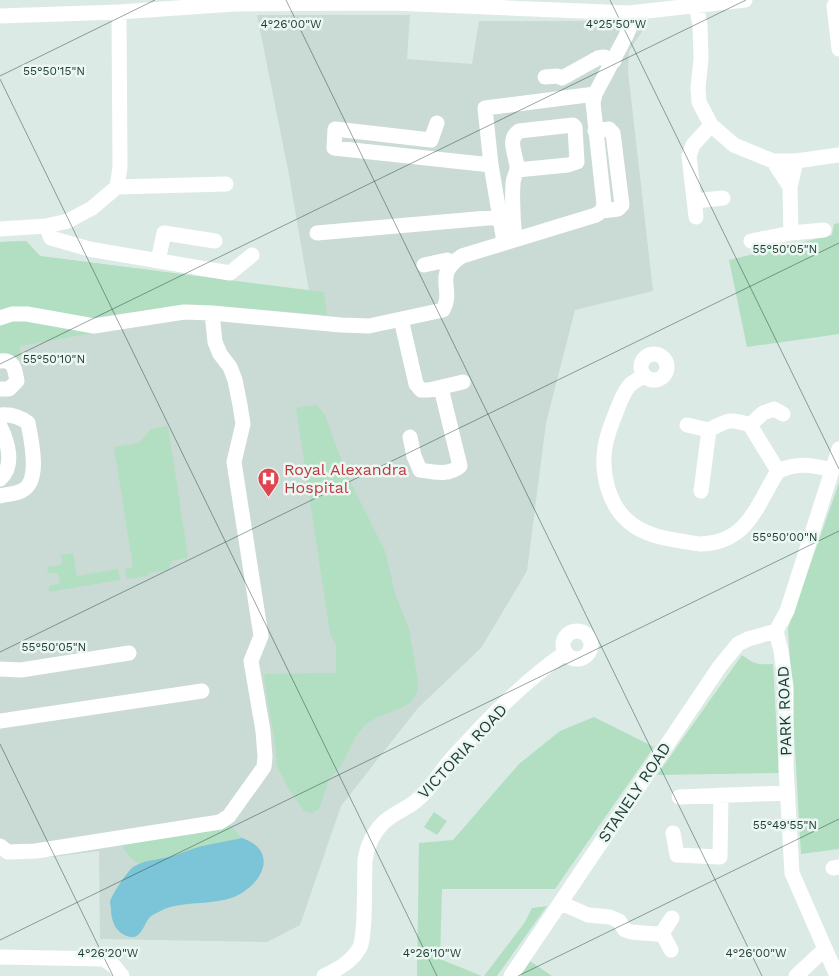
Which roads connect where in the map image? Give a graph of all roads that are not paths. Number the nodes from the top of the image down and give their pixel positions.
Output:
1 (745, 0) edge
2 (696, 6) junction
3 (834, 6) dead end
4 (119, 12) junction
5 (629, 13) junction
6 (0, 16) edge
7 (839, 49) edge
8 (614, 61) junction
9 (545, 77) dead end
10 (595, 94) junction
11 (437, 123) dead end
12 (711, 125) junction
13 (595, 130) junction
14 (839, 155) edge
15 (796, 160) junction
16 (773, 161) junction
17 (577, 162) junction
18 (491, 166) junction
19 (600, 167) junction
20 (517, 170) junction
21 (226, 184) dead end
22 (117, 186) junction
23 (790, 187) junction
24 (723, 198) dead end
25 (694, 201) junction
26 (602, 211) junction
27 (499, 216) junction
28 (696, 217) dead end
29 (46, 226) junction
30 (0, 229) edge
31 (824, 230) dead end
32 (317, 233) dead end
33 (791, 234) junction
34 (509, 240) junction
35 (215, 241) dead end
36 (751, 241) dead end
37 (252, 255) dead end
38 (158, 260) junction
39 (452, 263) junction
40 (424, 265) dead end
41 (212, 312) junction
42 (0, 318) edge
43 (401, 319) junction
44 (0, 361) edge
45 (644, 375) dead end
46 (463, 382) dead end
47 (441, 388) junction
48 (0, 389) edge
49 (783, 414) dead end
50 (0, 415) edge
51 (687, 425) dead end
52 (750, 425) junction
53 (0, 426) edge
54 (709, 430) junction
55 (410, 437) dead end
56 (839, 449) edge
57 (833, 470) junction
58 (778, 471) junction
59 (0, 479) edge
60 (701, 491) dead end
61 (0, 496) edge
62 (776, 631) junction
63 (129, 653) dead end
64 (565, 653) dead end
65 (0, 669) edge
66 (202, 691) dead end
67 (0, 722) edge
68 (787, 793) junction
69 (721, 795) junction
70 (679, 797) dead end
71 (673, 833) dead end
72 (0, 846) edge
73 (561, 902) junction
74 (672, 918) dead end
75 (662, 933) junction
76 (825, 949) junction
77 (671, 950) dead end
78 (0, 957) edge
79 (346, 971) edge
80 (122, 976) edge
81 (324, 976) edge
82 (511, 976) edge
83 (796, 976) edge
84 (837, 976) edge

1 - 2 street
2 - 5 street
2 - 12 street
3 - 7 street
4 - 5 street
4 - 6 street
4 - 22 street
5 - 8 street
8 - 9 street
8 - 10 street
10 - 13 street
10 - 18 street
11 - 18 street
12 - 16 street
12 - 25 street
13 - 19 street
13 - 26 street
14 - 15 street
15 - 16 street
15 - 23 street
16 - 23 street
17 - 19 street
17 - 20 street
17 - 20 street
18 - 27 street
19 - 26 street
20 - 34 street
21 - 22 street
22 - 29 street
23 - 33 street
24 - 25 street
25 - 28 street
26 - 34 street
27 - 32 street
27 - 34 street
29 - 30 street
29 - 38 street
31 - 33 street
33 - 36 street
34 - 39 street
35 - 38 street
37 - 38 street
39 - 40 street
39 - 43 street
41 - 42 street
41 - 43 street
41 - 72 street
43 - 47 street
44 - 48 street
45 - 58 street
46 - 47 street
47 - 55 street
49 - 52 street
50 - 61 street
51 - 54 street
52 - 54 street
52 - 58 street
53 - 59 street
54 - 60 street
56 - 57 street
57 - 58 street
57 - 62 street
62 - 68 street, PARK ROAD
62 - 73 street, STANELY ROAD
63 - 65 street
64 - 79 street, VICTORIA ROAD
66 - 67 street
68 - 69 street
68 - 76 street, PARK ROAD
69 - 70 street
69 - 71 street
73 - 75 street
73 - 82 street, STANELY ROAD
74 - 75 street
75 - 77 street
76 - 83 street
76 - 84 street, PARK ROAD
78 - 80 street
79 - 81 street, VICTORIA ROAD

